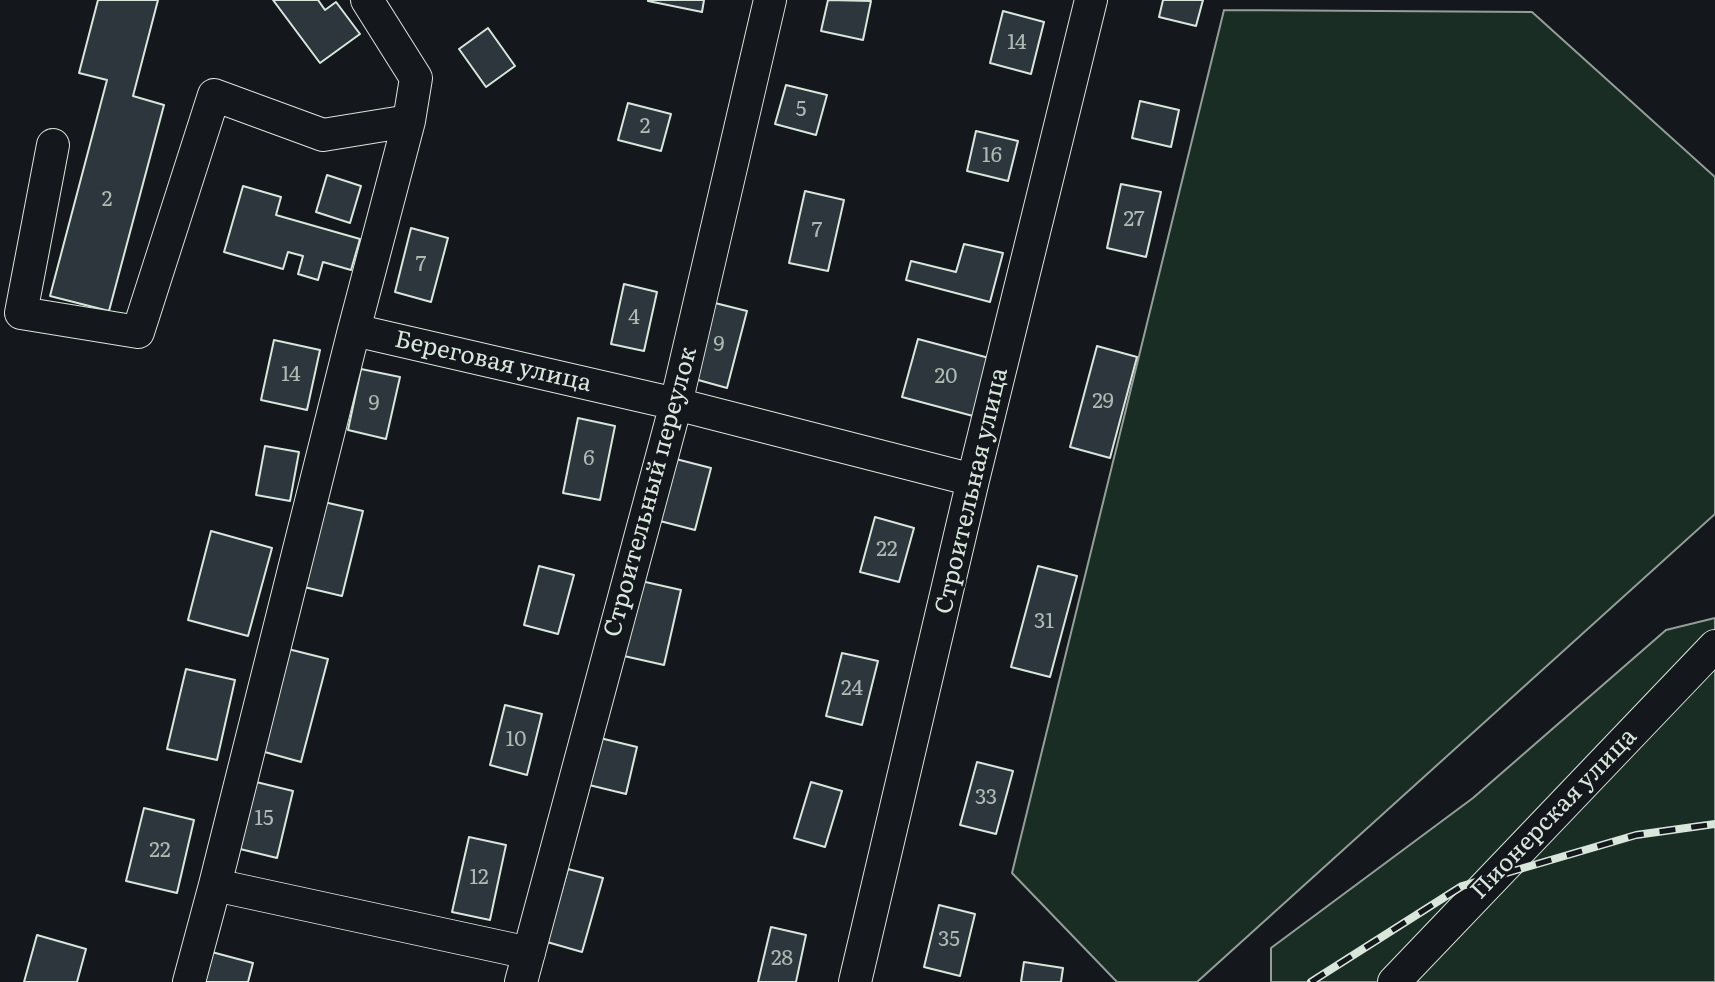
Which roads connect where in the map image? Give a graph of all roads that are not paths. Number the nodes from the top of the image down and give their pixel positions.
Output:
1 (366, 0) edge
2 (770, 0) edge
3 (1091, 0) edge
4 (409, 121) junction
5 (53, 145) dead end
6 (354, 330) junction
7 (676, 404) junction
8 (973, 480) junction
9 (1715, 646) edge
10 (215, 885) junction
11 (525, 968) edge
12 (189, 982) edge
13 (855, 982) edge
14 (1394, 982) edge

1 - 4 street
2 - 7 street, Строительный переулок
3 - 8 street, Строительная улица
4 - 5 street
4 - 6 street
6 - 7 street, Береговая улица
6 - 10 street
7 - 8 street, Береговая улица
7 - 11 street, Строительный переулок
8 - 13 street, Строительная улица
9 - 14 street, Пионерская улица
10 - 11 street
10 - 12 street

